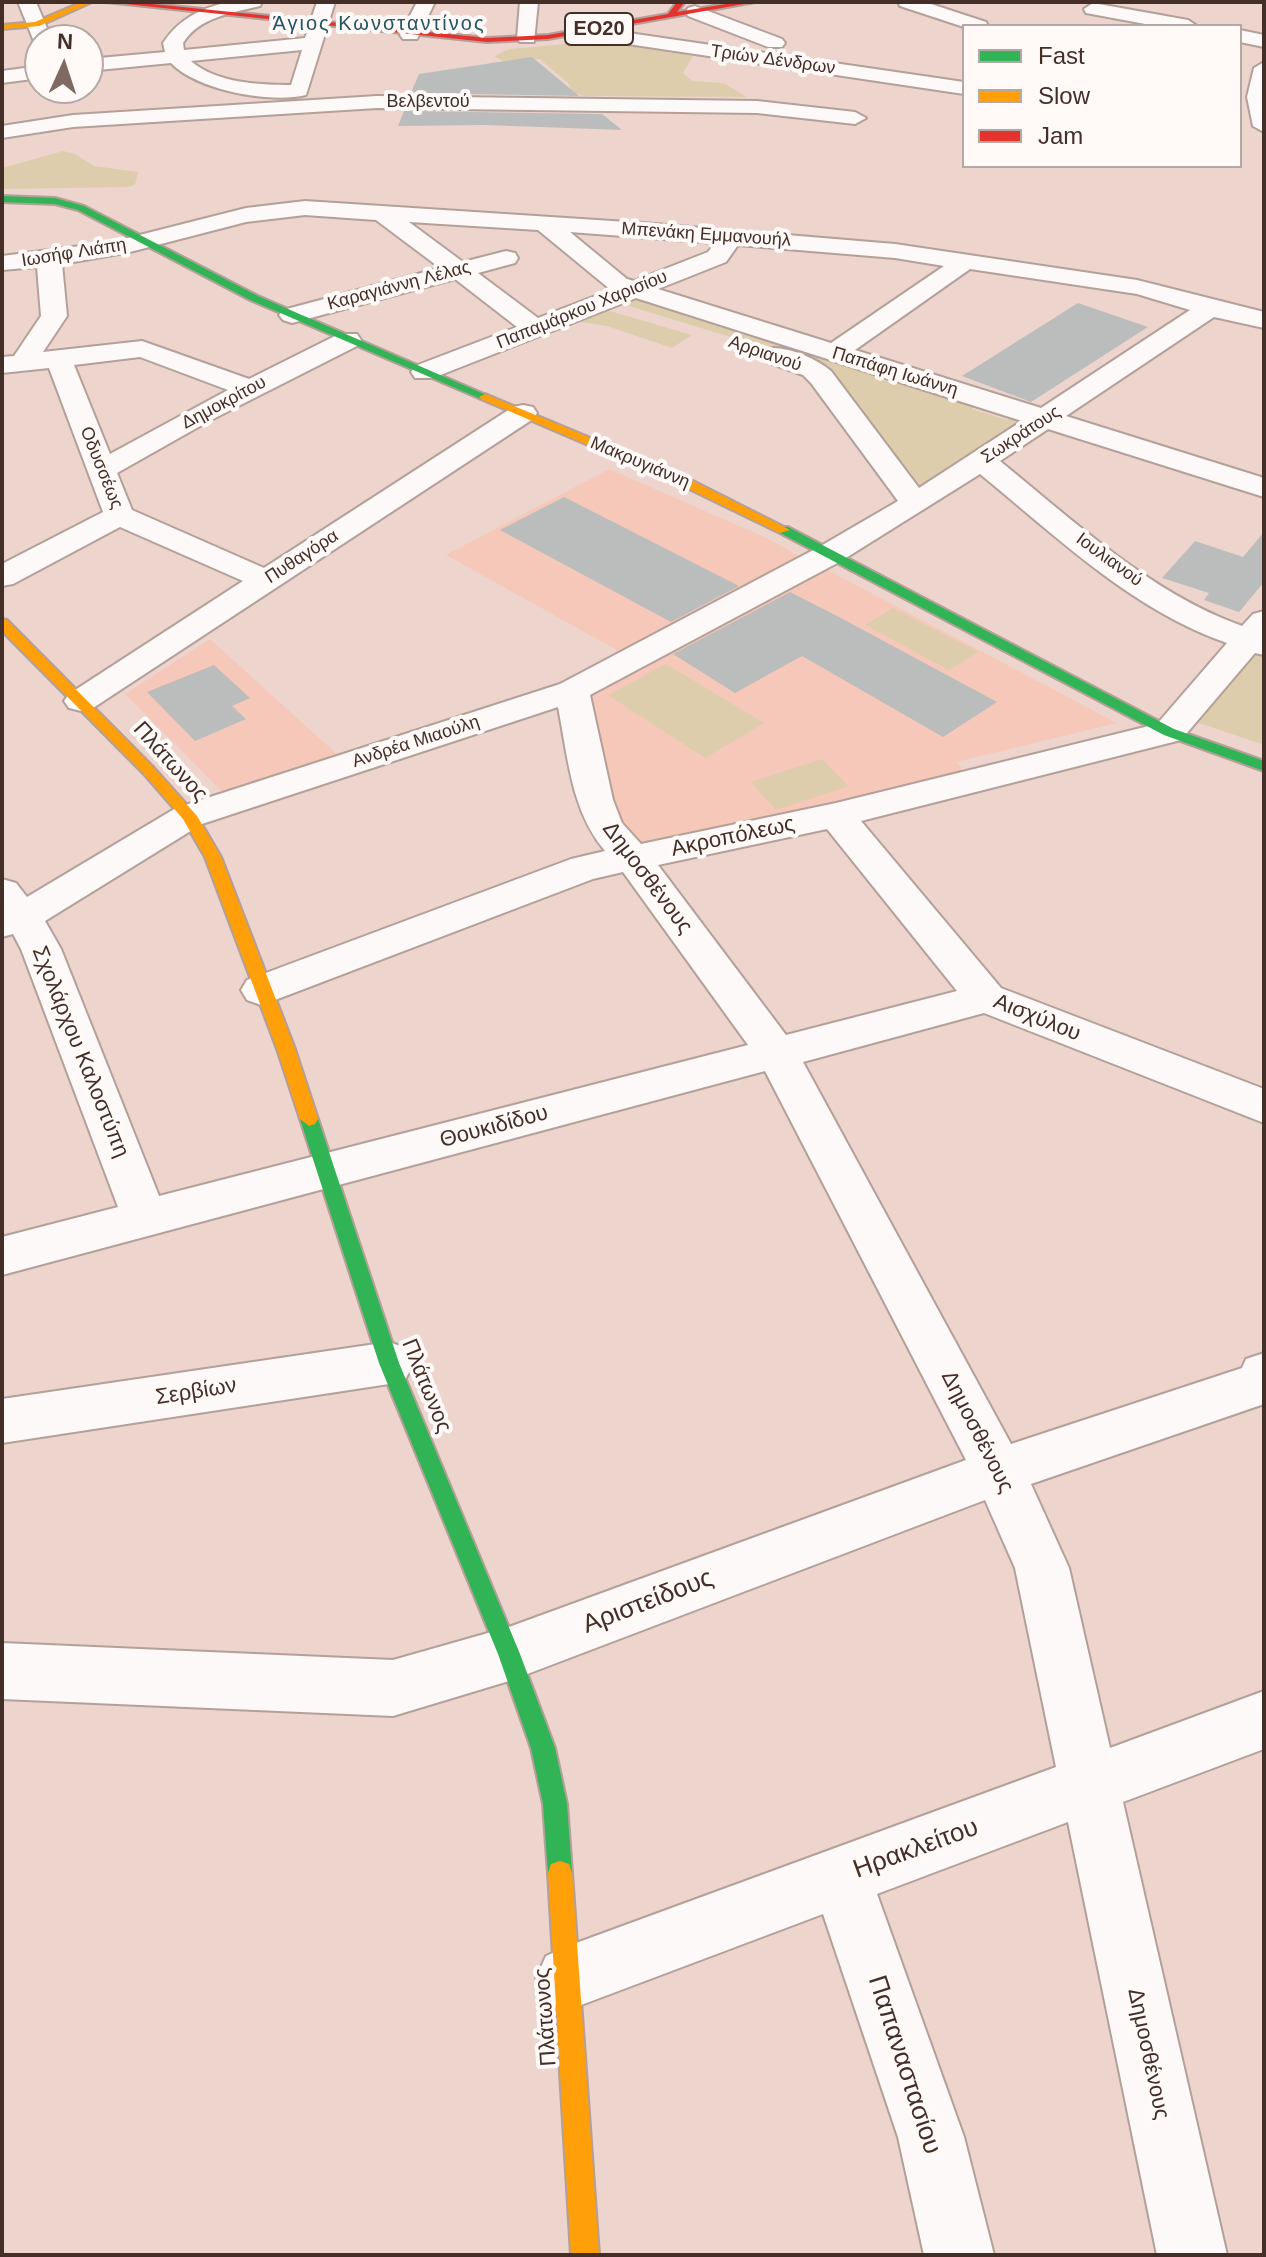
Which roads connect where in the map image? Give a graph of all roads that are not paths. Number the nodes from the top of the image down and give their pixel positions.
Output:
1 (27, 2) edge
2 (88, 2) edge
3 (110, 2) edge
4 (253, 2) edge
5 (326, 2) edge
6 (426, 2) edge
7 (529, 2) edge
8 (751, 2) edge
9 (907, 2) edge
10 (681, 9) edge
11 (1094, 12) edge
12 (211, 14) junction
13 (36, 24) edge
14 (52, 24) edge
15 (973, 24) edge
16 (1175, 24) edge
17 (2, 27) edge
18 (24, 30) edge
19 (581, 32) junction
20 (317, 34) junction
21 (410, 35) junction
22 (1242, 36) edge
23 (527, 38) junction
24 (1264, 41) edge
25 (174, 55) junction
26 (104, 63) edge
27 (1264, 68) edge
28 (843, 70) junction
29 (24, 74) edge
30 (2, 77) edge
31 (961, 86) edge
32 (855, 118) dead end
33 (1255, 123) edge
34 (2, 132) edge
35 (2, 199) edge
36 (382, 213) junction
37 (544, 223) junction
38 (732, 237) junction
39 (145, 242) junction
40 (506, 258) dead end
41 (49, 259) junction
42 (965, 262) junction
43 (2, 263) edge
44 (459, 271) junction
45 (635, 289) junction
46 (603, 302) junction
47 (1208, 310) junction
48 (292, 315) junction
49 (1264, 320) edge
50 (535, 328) junction
51 (348, 340) junction
52 (834, 353) junction
53 (59, 360) junction
54 (12, 364) edge
55 (424, 372) junction
56 (250, 389) junction
57 (523, 413) junction
58 (1046, 420) junction
59 (982, 461) junction
60 (102, 470) junction
61 (1264, 488) edge
62 (915, 504) junction
63 (119, 515) junction
64 (830, 554) junction
65 (2, 577) edge
66 (266, 580) junction
67 (2, 623) edge
68 (1259, 635) edge
69 (572, 691) junction
70 (81, 701) junction
71 (1169, 732) junction
72 (1264, 766) edge
73 (836, 815) junction
74 (189, 816) junction
75 (633, 859) junction
76 (9, 911) edge
77 (261, 990) junction
78 (986, 998) junction
79 (777, 1053) junction
80 (1264, 1107) edge
81 (327, 1171) junction
82 (145, 1219) junction
83 (2, 1256) edge
84 (389, 1363) junction
85 (1262, 1388) edge
86 (2, 1421) edge
87 (999, 1471) junction
88 (509, 1654) junction
89 (2, 1671) edge
90 (1264, 1720) edge
91 (1089, 1785) junction
92 (841, 1877) junction
93 (568, 1978) junction
94 (585, 2255) edge
95 (959, 2255) edge
96 (1192, 2255) edge

1 - 13 street
2 - 14 street
3 - 12 street, ΕΟ20
4 - 12 street
5 - 20 street
6 - 21 street
7 - 23 street
8 - 10 street, ΕΟ20
9 - 15 street
10 - 19 street, ΕΟ20
10 - 28 street
11 - 16 street
12 - 20 street, ΕΟ20
12 - 25 street
17 - 18 street
19 - 23 street, ΕΟ20
19 - 28 street, Τριών Δένδρων
20 - 21 street, ΕΟ20
20 - 25 street
20 - 25 street
21 - 23 street, ΕΟ20
22 - 24 street
25 - 26 street
27 - 33 street
28 - 31 street, Τριών Δένδρων
29 - 30 street
32 - 34 street, Βελβεντού
35 - 39 street, Μακρυγιάννη
36 - 37 street, Μπενάκη Εμμανουήλ
36 - 39 street, Μπενάκη Εμμανουήλ
36 - 44 street
37 - 38 street, Μπενάκη Εμμανουήλ
37 - 45 street, Παπάφη Ιωάννη
38 - 42 street, Μπενάκη Εμμανουήλ
38 - 45 street, Παπαμάρκου Χαρισίου
39 - 41 street, Ιωσήφ Λιάπη
39 - 48 street, Μακρυγιάννη
40 - 44 street, Καραγιάννη Λέλας
41 - 43 street, Ιωσήφ Λιάπη
41 - 54 street
42 - 47 street, Μπενάκη Εμμανουήλ
42 - 52 street
44 - 48 street, Καραγιάννη Λέλας
44 - 50 street
45 - 46 street, Παπαμάρκου Χαρισίου
45 - 52 street, Παπάφη Ιωάννη
46 - 50 street, Παπαμάρκου Χαρισίου
46 - 62 street, Αρριανού
47 - 49 street, Μπενάκη Εμμανουήλ
47 - 58 street, Σωκράτους
48 - 51 street, Μακρυγιάννη
50 - 55 street, Παπαμάρκου Χαρισίου
51 - 55 street, Μακρυγιάννη
51 - 56 street, Δημοκρίτου
52 - 58 street, Παπάφη Ιωάννη
53 - 54 street
53 - 56 street
53 - 60 street, Οδυσσέως
55 - 57 street, Μακρυγιάννη
56 - 60 street, Δημοκρίτου
57 - 64 street, Μακρυγιάννη
57 - 66 street, Πυθαγόρα
58 - 59 street, Σωκράτους
58 - 61 street, Παπάφη Ιωάννη
59 - 62 street, Σωκράτους
59 - 68 street, Ιουλιανού
60 - 63 street, Οδυσσέως
62 - 64 street, Σωκράτους
63 - 65 street
63 - 66 street, Οδυσσέως
64 - 69 street, Ανδρέα Μιαούλη
64 - 71 street, Μακρυγιάννη
66 - 70 street, Πυθαγόρα
67 - 70 street, Πλάτωνος
68 - 71 street
69 - 74 street, Ανδρέα Μιαούλη
69 - 75 street, Δημοσθένους
70 - 74 street, Πλάτωνος
71 - 72 street, Μακρυγιάννη
71 - 73 street, Ακροπόλεως
73 - 75 street, Ακροπόλεως
73 - 78 street, Αισχύλου
74 - 76 street, Ανδρέα Μιαούλη
74 - 77 street, Πλάτωνος
75 - 77 street, Ακροπόλεως
75 - 79 street, Δημοσθένους
76 - 82 street, Σχολάρχου Καλοστύπη
77 - 81 street, Πλάτωνος
78 - 79 street, Θουκιδίδου
78 - 80 street, Αισχύλου
79 - 81 street, Θουκιδίδου
79 - 87 street, Δημοσθένους
81 - 82 street, Θουκιδίδου
81 - 84 street, Πλάτωνος
82 - 83 street, Θουκιδίδου
84 - 86 street, Σερβίων
84 - 88 street, Πλάτωνος
85 - 87 street, Αριστείδους
87 - 88 street, Αριστείδους
87 - 91 street, Δημοσθένους
88 - 89 street, Αριστείδους
88 - 93 street, Πλάτωνος
90 - 91 street, Ηρακλείτου
91 - 92 street, Ηρακλείτου
91 - 96 street, Δημοσθένους
92 - 93 street, Ηρακλείτου
92 - 95 street, Παπαναστασίου
93 - 94 street, Πλάτωνος

